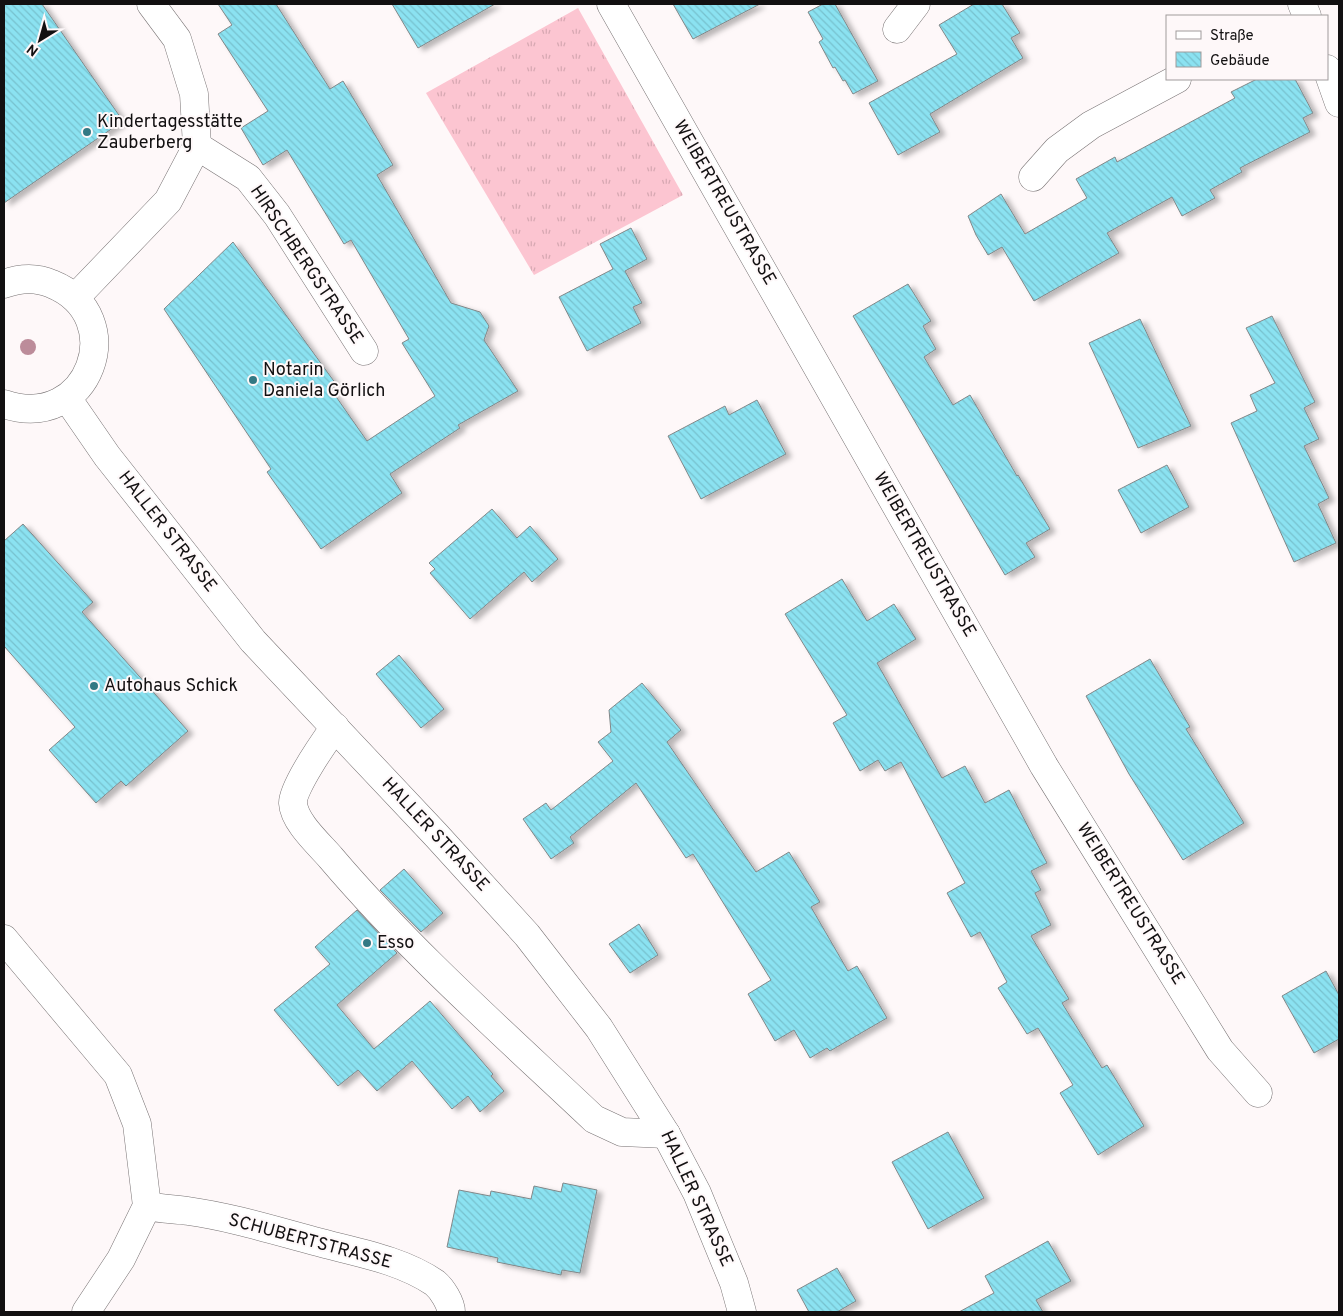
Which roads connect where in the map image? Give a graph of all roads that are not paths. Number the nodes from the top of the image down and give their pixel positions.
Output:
1 (151, 4) edge
2 (611, 4) edge
3 (916, 4) edge
4 (897, 29) dead end
5 (1328, 72) edge
6 (1175, 80) edge
7 (1339, 103) edge
8 (197, 146) junction
9 (1033, 177) dead end
10 (4, 284) edge
11 (75, 298) junction
12 (364, 351) dead end
13 (67, 398) junction
14 (4, 404) edge
15 (335, 727) junction
16 (4, 939) edge
17 (1258, 1093) dead end
18 (666, 1134) junction
19 (147, 1206) junction
20 (86, 1312) edge
21 (451, 1312) edge
22 (742, 1312) edge

1 - 8 street
2 - 17 street, WEIBERTREUSTRASSE
3 - 4 street
5 - 7 street
6 - 9 street
8 - 11 street
8 - 12 street, HIRSCHBERGSTRASSE
10 - 11 street
11 - 13 street
13 - 14 street
13 - 15 street, HALLER STRASSE
15 - 18 street, HALLER STRASSE
15 - 18 street
16 - 19 street
18 - 22 street, HALLER STRASSE
19 - 20 street
19 - 21 street, SCHUBERTSTRASSE

